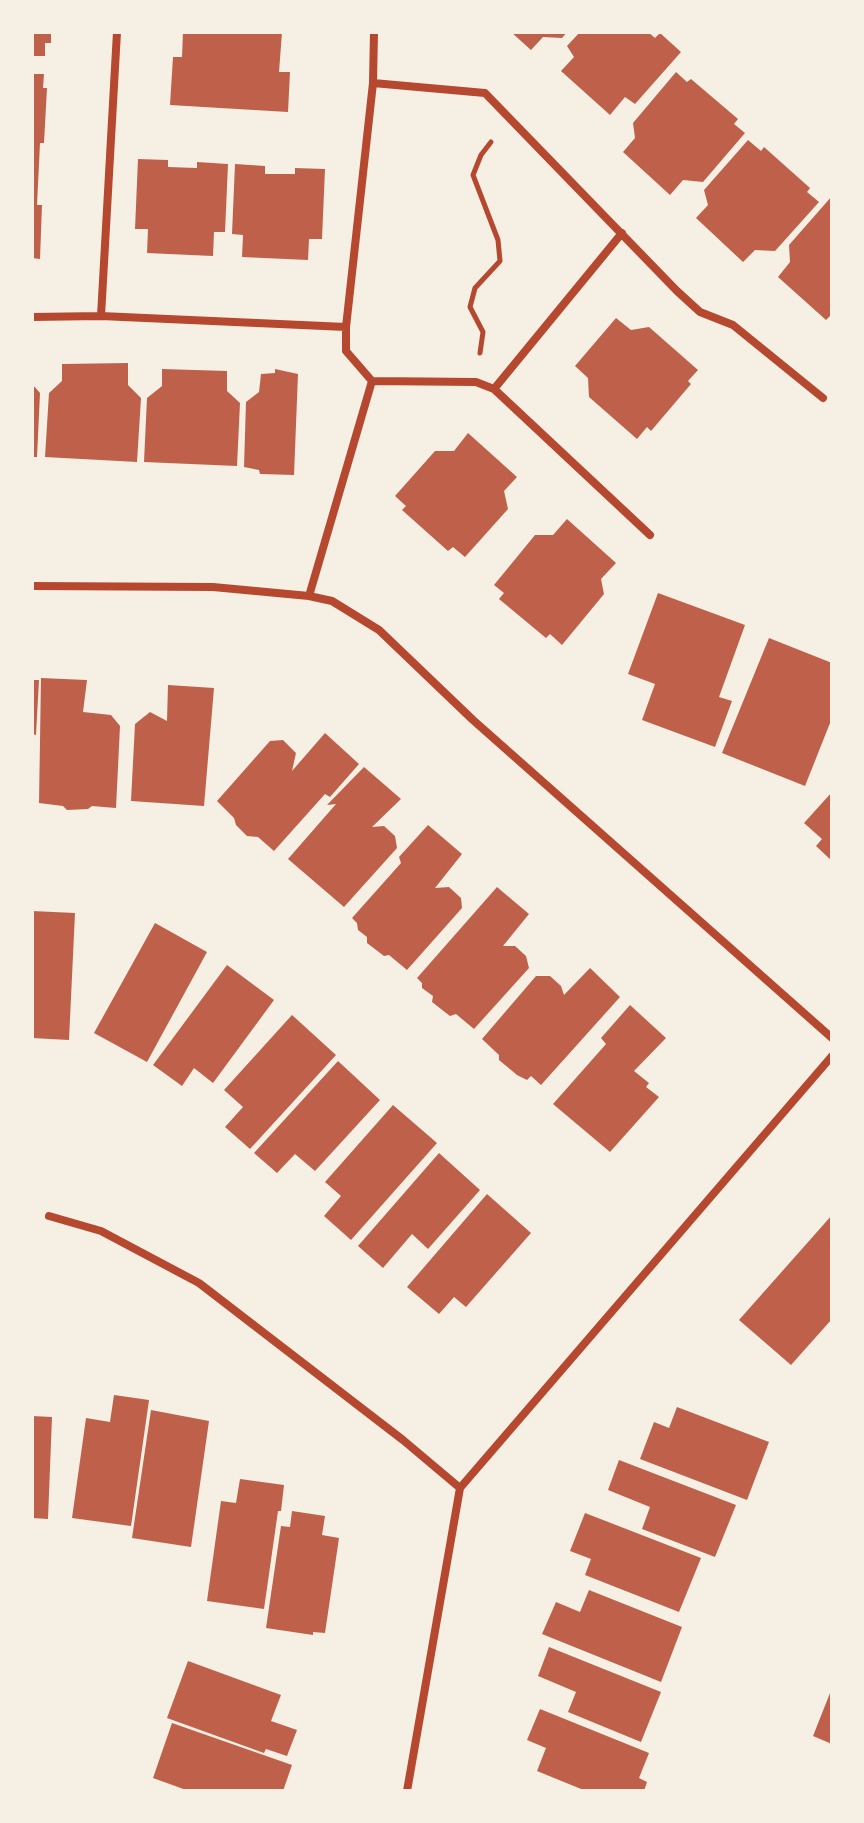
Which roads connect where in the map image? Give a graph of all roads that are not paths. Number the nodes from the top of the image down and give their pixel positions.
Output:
1 (117, 32) edge
2 (374, 32) edge
3 (373, 83) junction
4 (622, 233) junction
5 (101, 316) junction
6 (32, 317) edge
7 (346, 327) junction
8 (372, 381) junction
9 (494, 389) junction
10 (823, 398) dead end
11 (650, 535) dead end
12 (32, 586) edge
13 (309, 596) junction
14 (832, 1038) edge
15 (832, 1056) edge
16 (49, 1216) dead end
17 (460, 1488) junction
18 (407, 1791) edge

1 - 5 street
2 - 3 street
3 - 4 street
3 - 7 street
4 - 9 street
4 - 10 street
5 - 6 street
5 - 7 street
7 - 8 street
8 - 9 street
8 - 13 street
9 - 11 street
12 - 13 street
13 - 14 street
15 - 17 street
16 - 17 street
17 - 18 street

